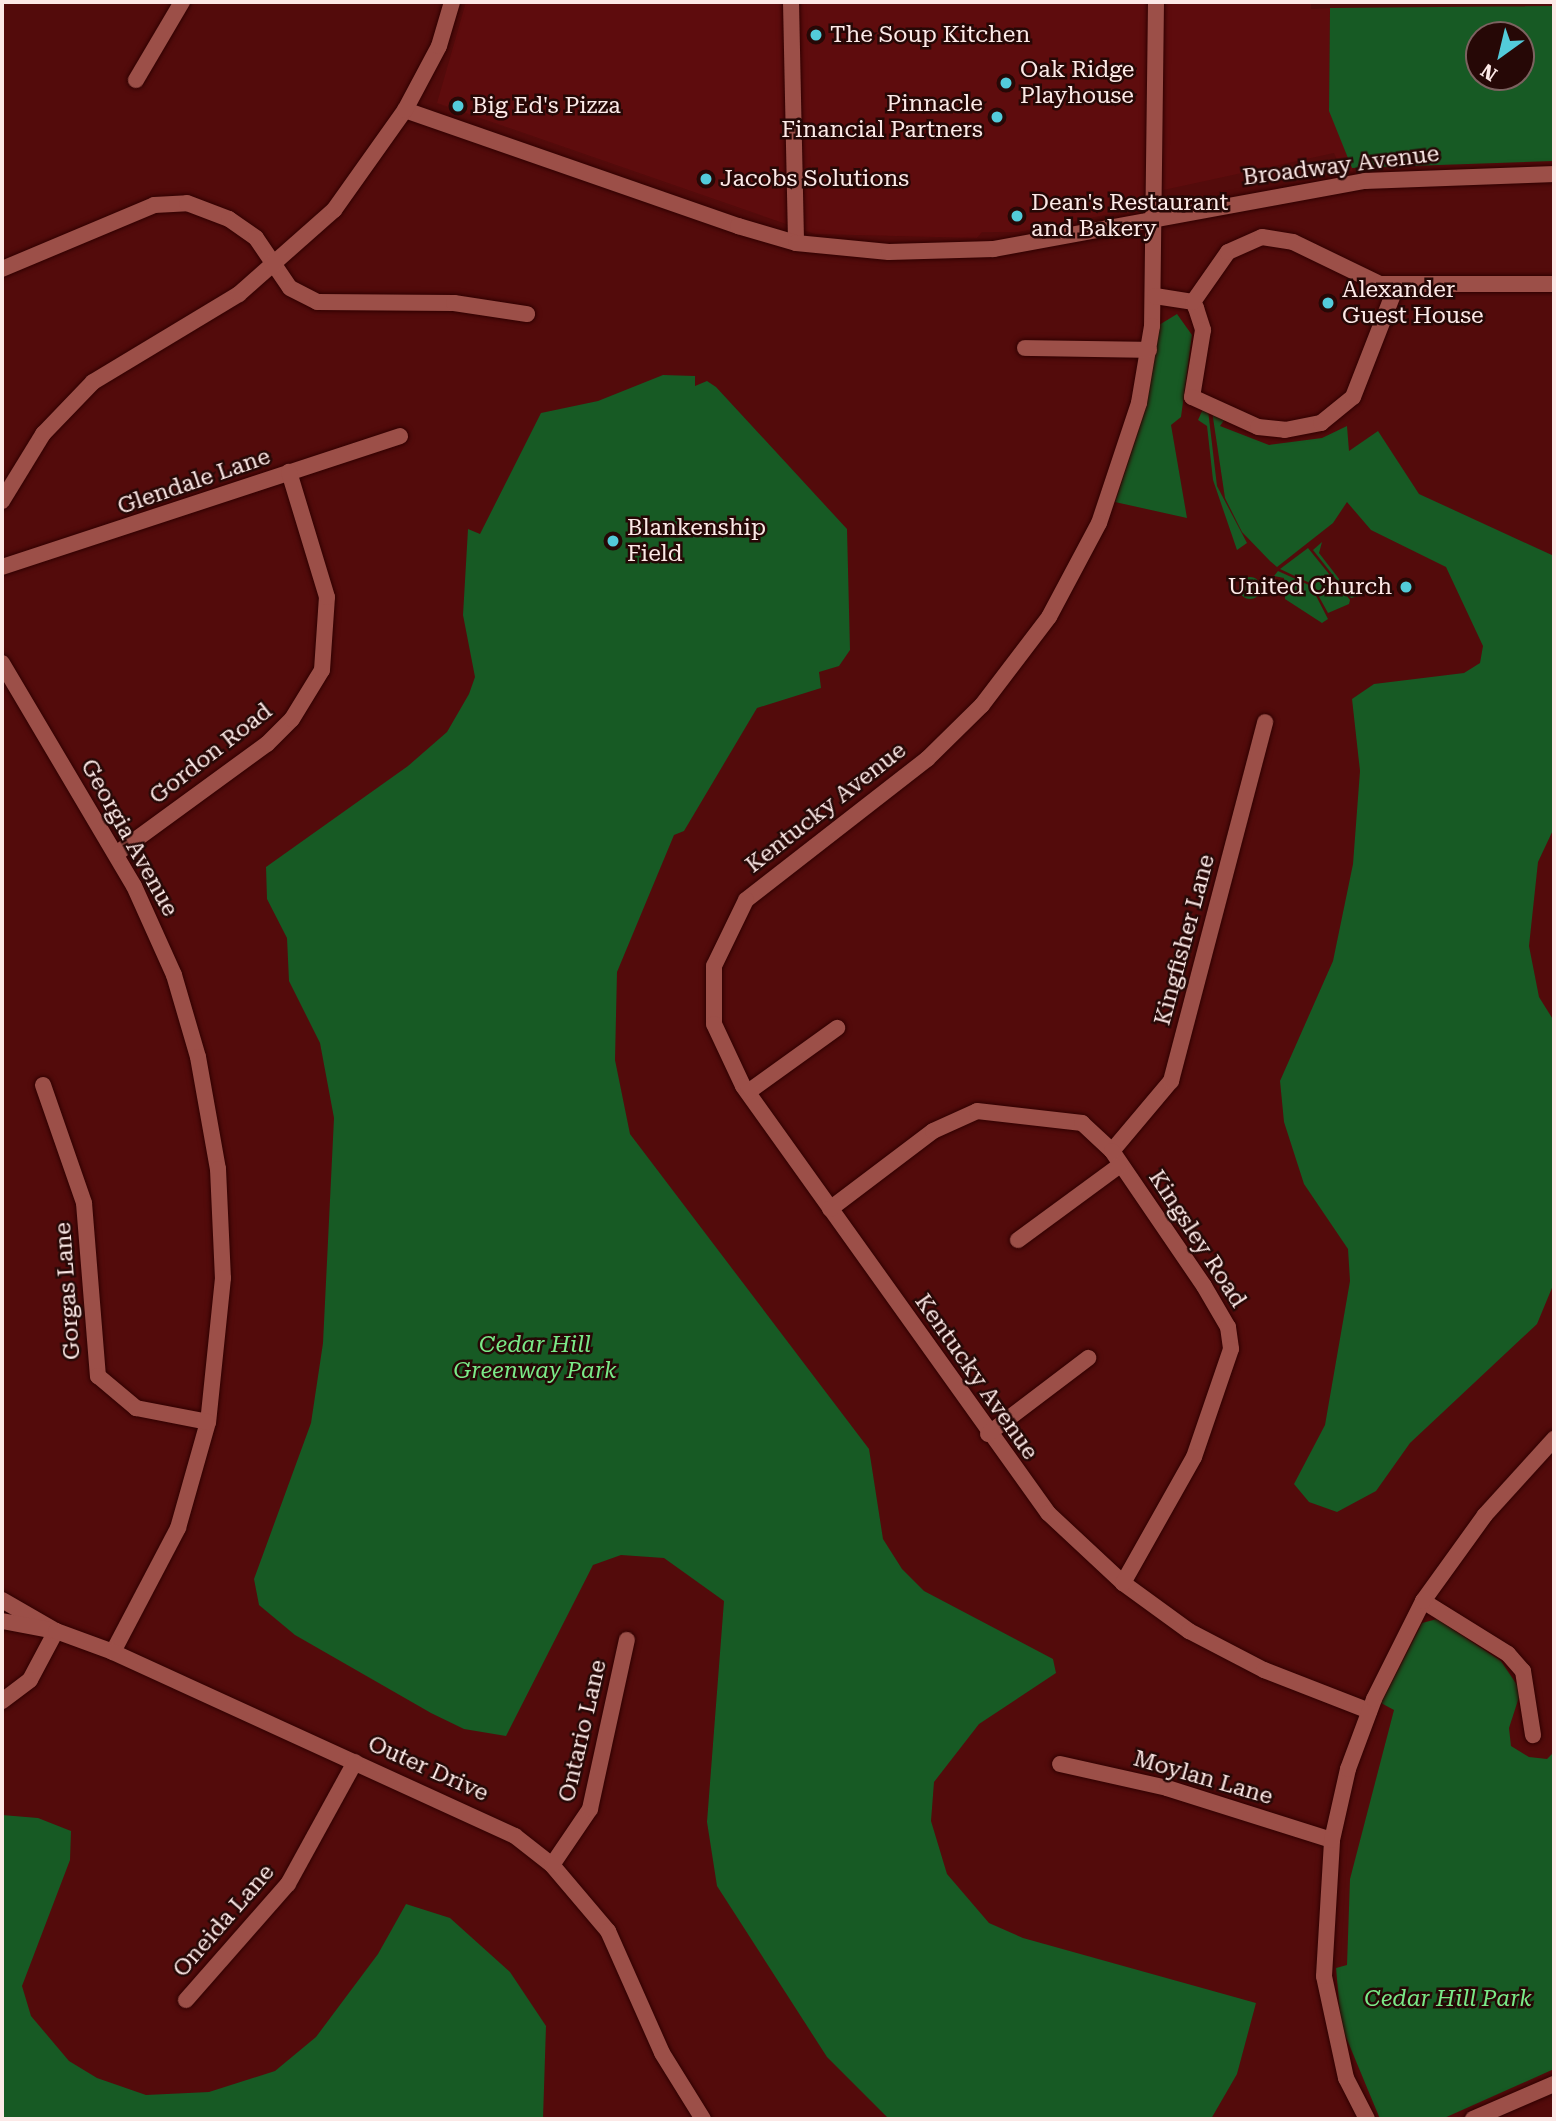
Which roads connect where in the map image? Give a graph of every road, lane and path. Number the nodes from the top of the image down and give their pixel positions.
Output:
1 (182, 2) edge
2 (452, 2) edge
3 (791, 2) edge
4 (1156, 2) edge
5 (136, 80) dead end
6 (405, 110) junction
7 (1554, 174) edge
8 (1156, 217) junction
9 (796, 243) junction
10 (276, 267) junction
11 (2, 269) edge
12 (1397, 284) junction
13 (1554, 284) edge
14 (1155, 296) junction
15 (1193, 302) junction
16 (527, 314) dead end
17 (1025, 348) dead end
18 (1149, 350) junction
19 (400, 436) dead end
20 (289, 472) junction
21 (2, 501) edge
22 (2, 567) edge
23 (2, 663) edge
24 (1265, 722) dead end
25 (116, 854) junction
26 (837, 1028) dead end
27 (43, 1085) dead end
28 (748, 1092) junction
29 (1116, 1158) junction
30 (830, 1209) junction
31 (1018, 1240) dead end
32 (1088, 1358) dead end
33 (208, 1422) junction
34 (988, 1434) junction
35 (1554, 1441) edge
36 (1123, 1583) junction
37 (2, 1600) edge
38 (1423, 1601) junction
39 (2, 1621) edge
40 (56, 1631) junction
41 (627, 1640) dead end
42 (113, 1653) junction
43 (2, 1701) edge
44 (1369, 1711) junction
45 (1533, 1735) dead end
46 (355, 1762) junction
47 (1060, 1764) dead end
48 (1332, 1840) junction
49 (552, 1865) junction
50 (186, 2000) dead end
51 (1554, 2084) edge
52 (703, 2119) edge
53 (1367, 2119) edge
54 (1473, 2119) edge

1 - 5 street
2 - 6 street
3 - 9 street
4 - 8 street, Kentucky Avenue
6 - 9 street, Broadway Avenue
6 - 10 street
7 - 8 street, Broadway Avenue
8 - 9 street, Broadway Avenue
8 - 14 street, Kentucky Avenue
10 - 11 street
10 - 16 street
10 - 21 street
12 - 13 street
12 - 15 street
12 - 15 street
14 - 15 street
14 - 18 street, Kentucky Avenue
17 - 18 street
18 - 28 street, Kentucky Avenue
19 - 20 street, Glendale Lane
20 - 22 street, Glendale Lane
20 - 25 street, Gordon Road
23 - 25 street, Georgia Avenue
24 - 29 street, Kingfisher Lane
25 - 33 street, Georgia Avenue
26 - 28 street
27 - 33 street, Gorgas Lane
28 - 30 street, Kentucky Avenue
29 - 30 street, Kingsley Road
29 - 31 street, Kingfisher Lane
29 - 36 street, Kingsley Road
30 - 34 street, Kentucky Avenue
32 - 34 street
33 - 42 street, Georgia Avenue
34 - 36 street, Kentucky Avenue
35 - 38 street
36 - 44 street, Kentucky Avenue
37 - 40 street
38 - 44 street
38 - 45 street
39 - 40 street, Outer Drive
40 - 42 street, Outer Drive
40 - 43 street
41 - 49 street, Ontario Lane
42 - 46 street, Outer Drive
44 - 48 street
46 - 49 street, Outer Drive
46 - 50 street, Oneida Lane
47 - 48 street, Moylan Lane
48 - 53 street
49 - 52 street, Outer Drive
51 - 54 street

